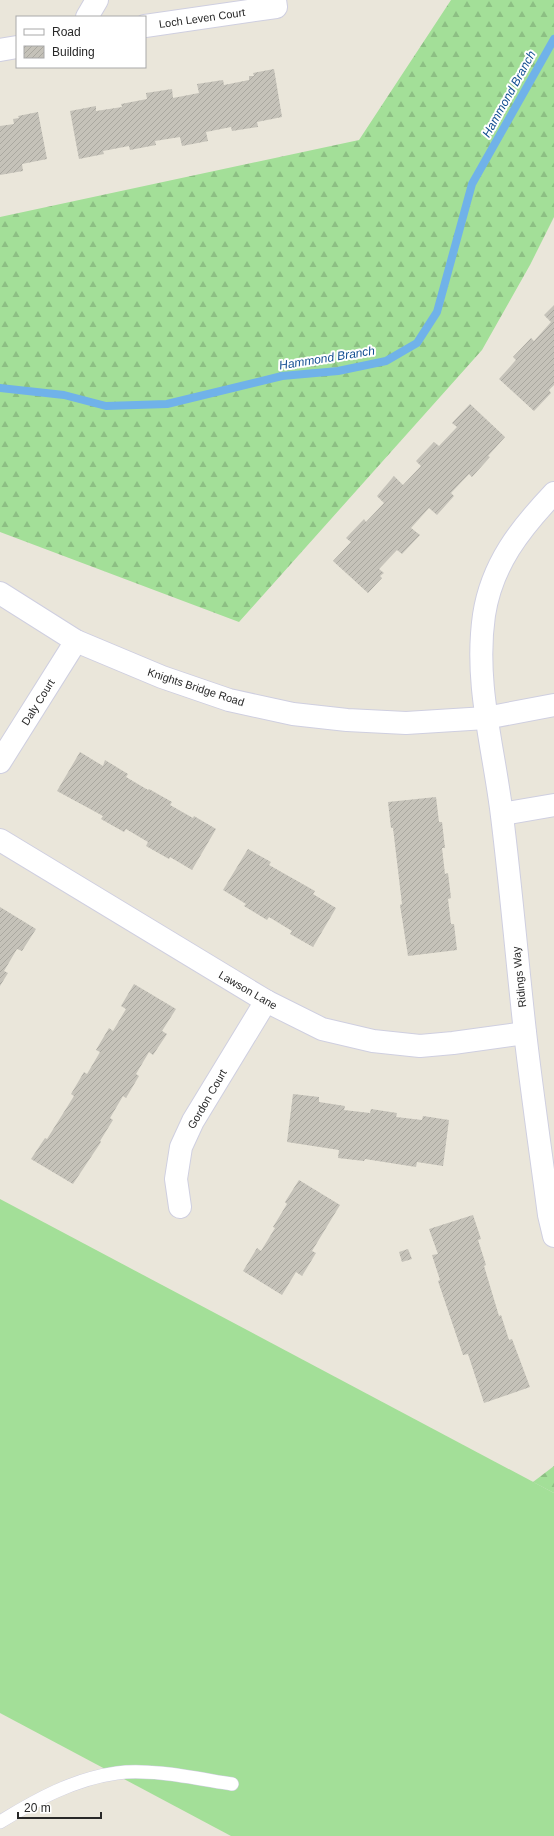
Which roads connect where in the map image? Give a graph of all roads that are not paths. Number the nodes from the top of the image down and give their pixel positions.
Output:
1 (97, 0) edge
2 (275, 0) edge
3 (88, 16) edge
4 (146, 26) edge
5 (16, 47) edge
6 (0, 50) edge
7 (554, 493) edge
8 (0, 593) edge
9 (76, 642) junction
10 (554, 705) edge
11 (486, 718) junction
12 (0, 762) edge
13 (554, 805) edge
14 (502, 814) junction
15 (0, 840) edge
16 (266, 1001) junction
17 (525, 1033) junction
18 (180, 1206) dead end
19 (554, 1236) edge
20 (232, 1784) dead end
21 (0, 1822) edge

1 - 3 street
2 - 4 street, Loch Leven Court
5 - 6 street
7 - 11 street, Ridings Way
8 - 9 street, Knights Bridge Road
9 - 11 street, Knights Bridge Road
9 - 12 street, Daly Court
10 - 11 street, Knights Bridge Road
11 - 14 street, Ridings Way
13 - 14 street
14 - 17 street, Ridings Way
15 - 16 street, Lawson Lane
16 - 17 street, Lawson Lane
16 - 18 street, Gordon Court
17 - 19 street, Ridings Way
20 - 21 lane

